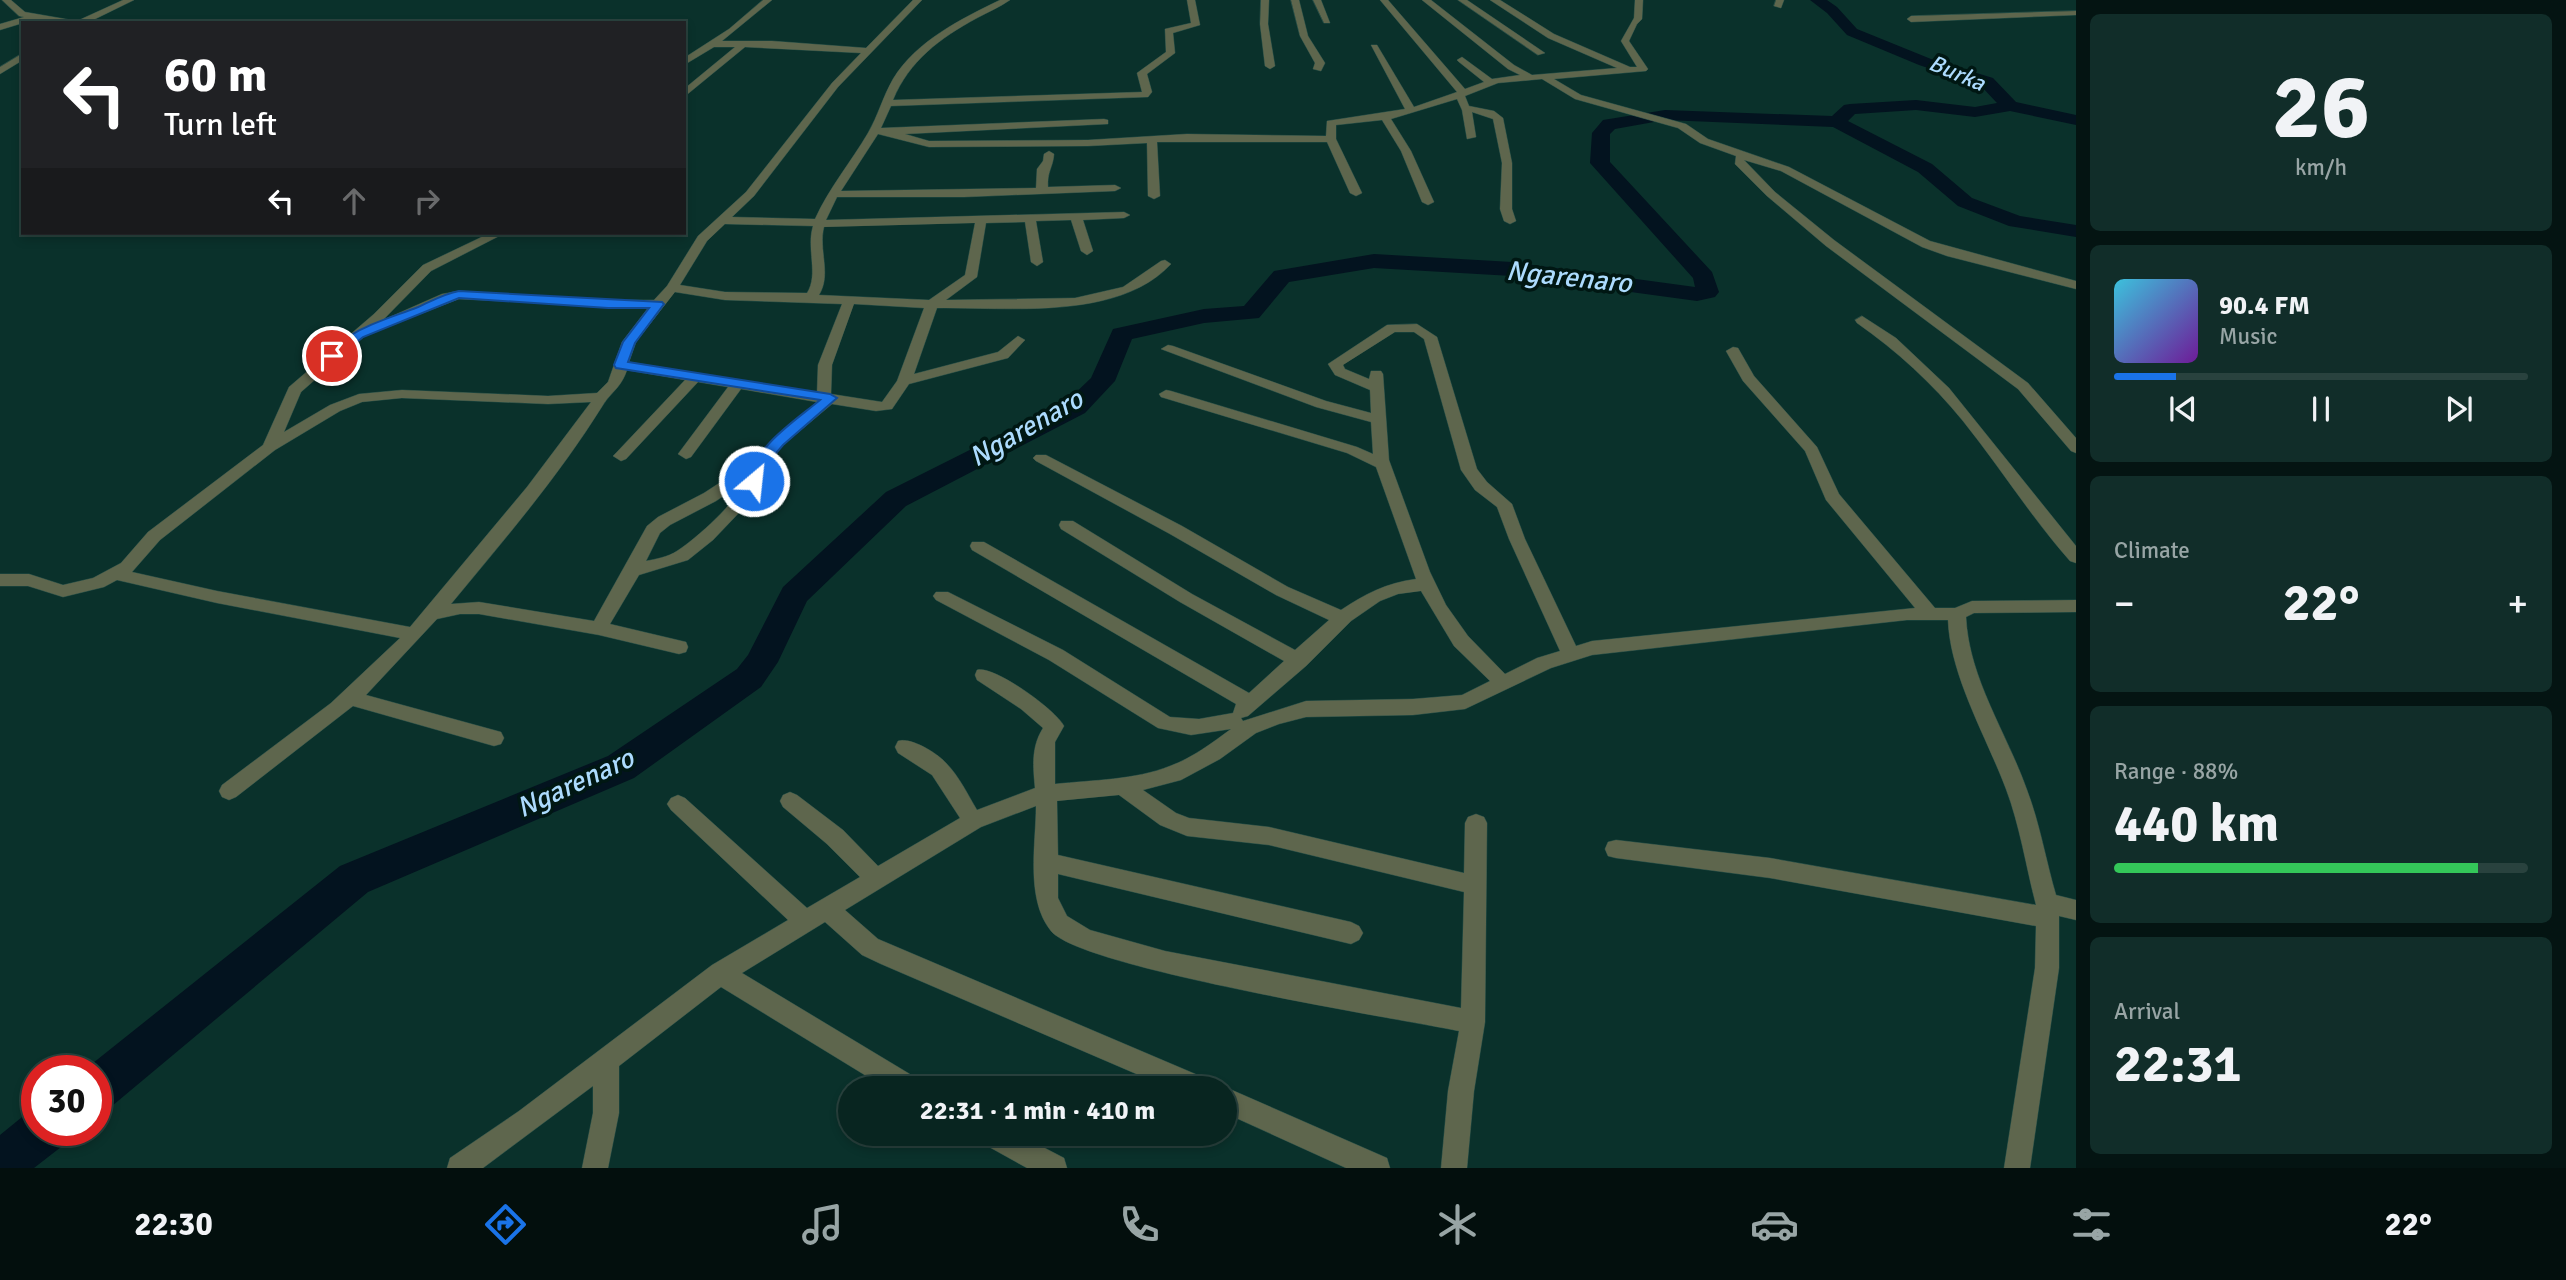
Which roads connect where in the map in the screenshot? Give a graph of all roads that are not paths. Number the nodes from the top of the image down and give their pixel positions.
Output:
1 (6, 0) edge
2 (130, 0) edge
3 (768, 0) edge
4 (918, 0) edge
5 (1006, 0) edge
6 (1191, 0) edge
7 (1265, 0) edge
8 (1294, 0) edge
9 (1317, 0) edge
10 (1384, 0) edge
11 (1426, 0) edge
12 (1495, 0) edge
13 (1639, 0) edge
14 (1463, 1) edge
15 (2076, 12) edge
16 (33, 18) junction
17 (1911, 19) dead end
18 (21, 21) edge
19 (22, 21) edge
20 (59, 21) edge
21 (82, 21) edge
22 (1327, 21) dead end
23 (0, 27) edge
24 (712, 44) junction
25 (743, 44) junction
26 (1374, 47) dead end
27 (869, 51) junction
28 (1541, 53) dead end
29 (21, 57) edge
30 (1462, 60) dead end
31 (686, 61) edge
32 (1270, 66) dead end
33 (1318, 69) dead end
34 (0, 71) edge
35 (1631, 71) junction
36 (1528, 76) junction
37 (1543, 76) junction
38 (1491, 82) junction
39 (686, 92) edge
40 (1460, 94) junction
41 (887, 103) junction
42 (1467, 109) junction
43 (1411, 111) junction
44 (1385, 117) junction
45 (1104, 122) dead end
46 (875, 131) junction
47 (889, 131) junction
48 (1471, 136) dead end
49 (1152, 139) junction
50 (1331, 139) junction
51 (1049, 154) dead end
52 (1745, 156) junction
53 (1115, 188) dead end
54 (1042, 191) junction
55 (834, 194) junction
56 (1356, 194) dead end
57 (1154, 196) dead end
58 (1428, 202) dead end
59 (1124, 215) dead end
60 (1076, 217) junction
61 (1030, 219) junction
62 (723, 220) junction
63 (981, 221) junction
64 (1510, 221) dead end
65 (819, 224) junction
66 (495, 235) edge
67 (1087, 251) dead end
68 (1037, 262) dead end
69 (1166, 264) dead end
70 (2076, 285) edge
71 (672, 288) junction
72 (807, 298) junction
73 (849, 301) junction
74 (658, 304) junction
75 (932, 304) junction
76 (1862, 320) dead end
77 (359, 334) junction
78 (1018, 340) dead end
79 (1168, 349) dead end
80 (1733, 351) dead end
81 (620, 365) junction
82 (696, 376) junction
83 (904, 381) junction
84 (738, 383) junction
85 (1166, 394) dead end
86 (601, 397) junction
87 (827, 398) junction
88 (1378, 419) junction
89 (270, 447) junction
90 (2076, 448) edge
91 (685, 454) dead end
92 (621, 456) dead end
93 (1041, 458) dead end
94 (759, 464) junction
95 (1382, 464) junction
96 (1067, 525) dead end
97 (978, 546) dead end
98 (2076, 558) edge
99 (633, 570) junction
100 (115, 574) junction
101 (0, 580) edge
102 (1427, 584) junction
103 (942, 596) dead end
104 (2073, 610) edge
105 (433, 614) junction
106 (1930, 614) junction
107 (1957, 614) junction
108 (1343, 619) junction
109 (598, 628) junction
110 (414, 634) junction
111 (679, 647) dead end
112 (1572, 653) junction
113 (1299, 661) junction
114 (984, 675) dead end
115 (1503, 683) junction
116 (350, 698) junction
117 (1249, 702) junction
118 (1233, 721) junction
119 (494, 738) dead end
120 (905, 747) dead end
121 (1213, 753) junction
122 (1122, 786) junction
123 (229, 790) dead end
124 (1046, 793) junction
125 (790, 801) dead end
126 (678, 804) dead end
127 (973, 821) junction
128 (1476, 823) dead end
129 (1616, 849) dead end
130 (1047, 862) junction
131 (875, 879) junction
132 (1474, 885) junction
133 (827, 908) junction
134 (2046, 910) junction
135 (2076, 910) edge
136 (805, 921) junction
137 (1351, 933) dead end
138 (720, 973) junction
139 (1473, 1023) junction
140 (606, 1060) junction
141 (889, 1076) edge
142 (1170, 1076) edge
143 (1237, 1105) edge
144 (1013, 1146) edge
145 (460, 1168) edge
146 (595, 1168) edge
147 (1054, 1168) edge
148 (1377, 1168) edge
149 (1454, 1168) edge
150 (2017, 1168) edge

1 - 16 street
2 - 21 street
3 - 24 street
4 - 27 street
5 - 41 street
6 - 41 street
7 - 32 street
8 - 33 street
9 - 22 street
10 - 40 street
11 - 36 street
12 - 14 street
12 - 35 street
13 - 35 street
14 - 28 street
15 - 17 street
16 - 19 street
16 - 20 street
18 - 23 street
24 - 25 street
24 - 31 street
25 - 27 street
25 - 39 street
26 - 43 street
27 - 62 street
29 - 34 street
30 - 38 street
35 - 37 street
36 - 37 street
36 - 38 street
37 - 52 street
38 - 40 street
40 - 42 street
40 - 43 street
41 - 46 street
42 - 48 street
42 - 64 street
43 - 44 street
44 - 50 street
44 - 58 street
45 - 47 street
46 - 47 street
46 - 55 street
47 - 49 street
49 - 50 street
49 - 57 street
50 - 56 street
51 - 54 street
52 - 70 street
52 - 90 street
53 - 54 street
54 - 55 street
55 - 65 street
59 - 60 street
60 - 61 street
60 - 67 street
61 - 63 street
61 - 68 street
62 - 65 street
62 - 71 street
63 - 65 street
63 - 75 street
65 - 72 street
66 - 77 street
69 - 75 street
71 - 72 street
71 - 74 street
72 - 73 street
73 - 75 street
73 - 87 street
74 - 77 street
74 - 81 street
75 - 83 street
76 - 98 street
77 - 89 street
78 - 83 street
79 - 88 street
80 - 106 street
81 - 82 street
81 - 86 street
82 - 84 street
82 - 92 street
83 - 87 street
84 - 87 street
84 - 91 street
85 - 95 street
86 - 89 street
86 - 105 street
87 - 94 street
88 - 95 street
88 - 112 street
89 - 100 street
93 - 108 street
94 - 99 street
94 - 99 street
95 - 102 street
96 - 113 street
97 - 117 street
99 - 109 street
100 - 101 street
100 - 110 street
102 - 108 street
102 - 115 street
103 - 118 street
104 - 107 street
105 - 109 street
105 - 110 street
106 - 107 street
106 - 112 street
107 - 134 street
108 - 113 street
109 - 111 street
110 - 116 street
112 - 115 street
113 - 117 street
114 - 124 street
115 - 121 street
116 - 119 street
116 - 123 street
117 - 118 street
118 - 121 street
120 - 127 street
121 - 122 street
122 - 124 street
122 - 132 street
124 - 127 street
124 - 130 street
125 - 131 street
126 - 136 street
127 - 131 street
128 - 132 street
129 - 134 street
130 - 137 street
130 - 139 street
131 - 133 street
132 - 139 street
133 - 136 street
133 - 142 street
134 - 135 street
134 - 150 street
136 - 138 street
138 - 140 street
138 - 141 street
139 - 149 street
140 - 145 street
140 - 146 street
143 - 148 street
144 - 147 street

